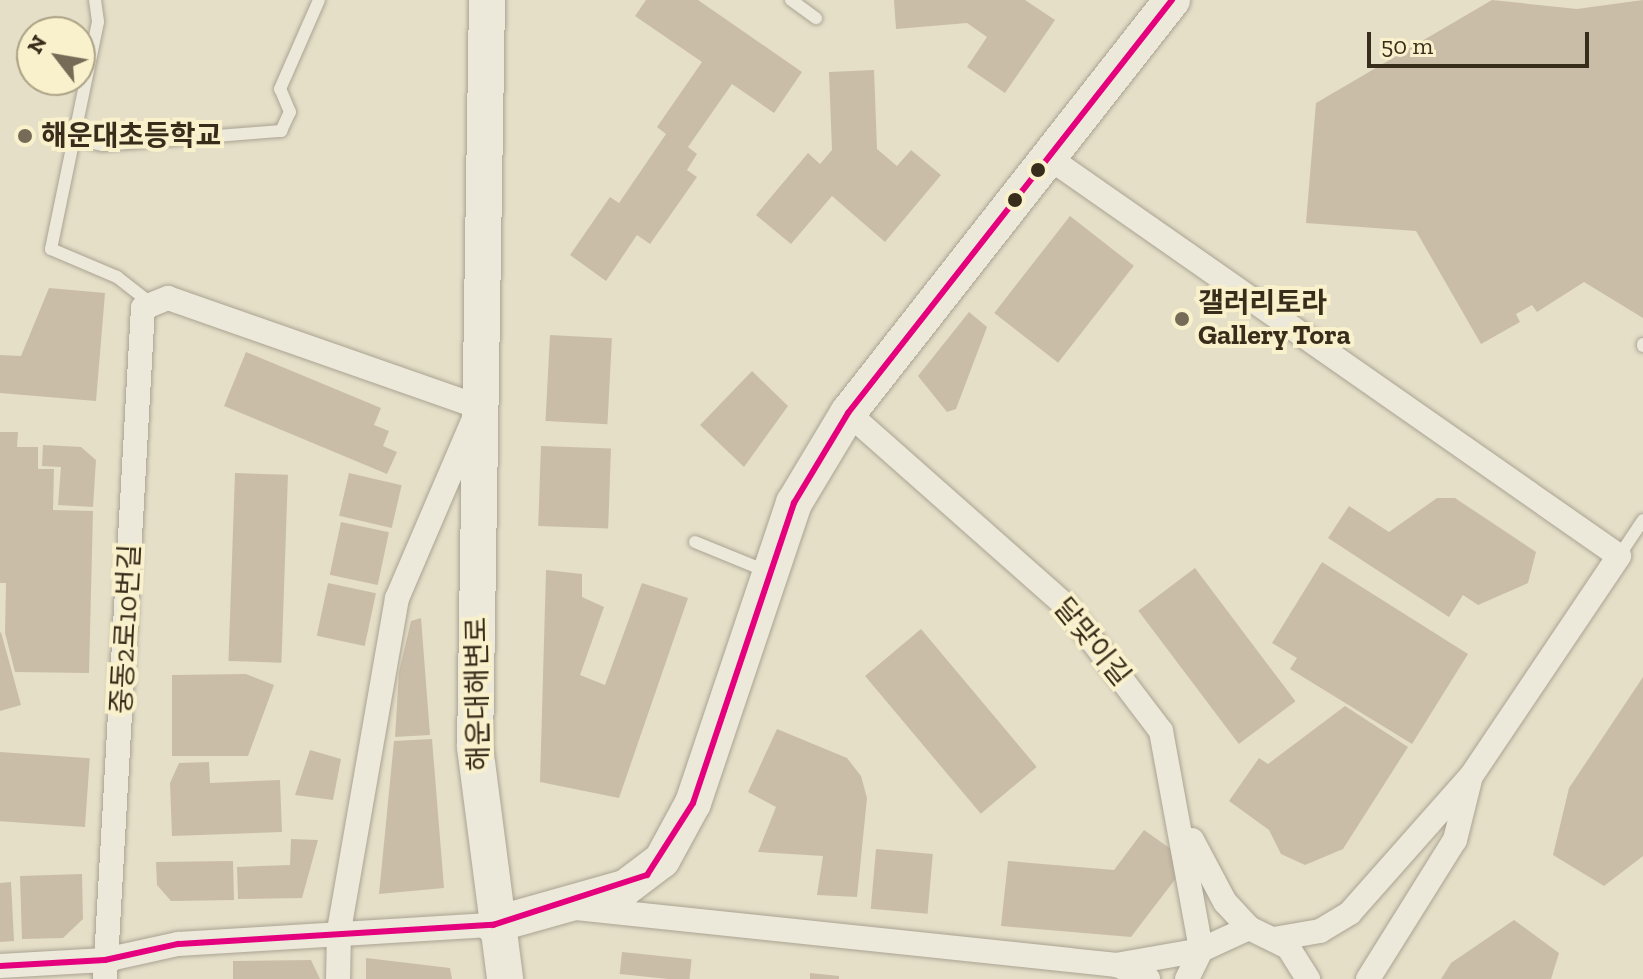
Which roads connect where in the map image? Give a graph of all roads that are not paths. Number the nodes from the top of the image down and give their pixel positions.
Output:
1 (95, 0) edge
2 (319, 0) edge
3 (487, 0) edge
4 (791, 0) edge
5 (1172, 0) edge
6 (816, 18) dead end
7 (72, 139) junction
8 (1045, 155) junction
9 (153, 305) junction
10 (479, 407) junction
11 (848, 413) junction
12 (1643, 520) edge
13 (695, 542) dead end
14 (1619, 556) junction
15 (766, 571) junction
16 (1471, 776) junction
17 (1179, 817) junction
18 (554, 906) junction
19 (493, 925) junction
20 (1249, 928) junction
21 (339, 932) junction
22 (1274, 939) junction
23 (1201, 950) junction
24 (1117, 965) junction
25 (0, 966) edge
26 (105, 970) edge
27 (338, 979) edge
28 (505, 979) edge
29 (1148, 979) edge
30 (1187, 979) edge
31 (1308, 979) edge
32 (1368, 979) edge

1 - 7 lane
2 - 7 lane
3 - 10 street, 해운대해변로
4 - 6 lane
5 - 8 street
7 - 9 lane
8 - 11 street
8 - 14 street
9 - 10 street
9 - 26 street, 중동2로10번길
10 - 19 street, 해운대해변로
10 - 21 street, 해운대해변로
11 - 15 street
11 - 17 street, 달맞이길
12 - 14 lane
13 - 15 lane
14 - 16 street
15 - 18 street
16 - 22 street
16 - 32 street
17 - 20 street
17 - 23 street, 달맞이길
18 - 19 street
18 - 24 street
19 - 21 street
19 - 28 street, 해운대해변로
20 - 22 street
20 - 23 street
21 - 26 street
21 - 27 street, 해운대해변로
22 - 31 street
23 - 24 street
23 - 30 street
24 - 29 street
25 - 26 street

